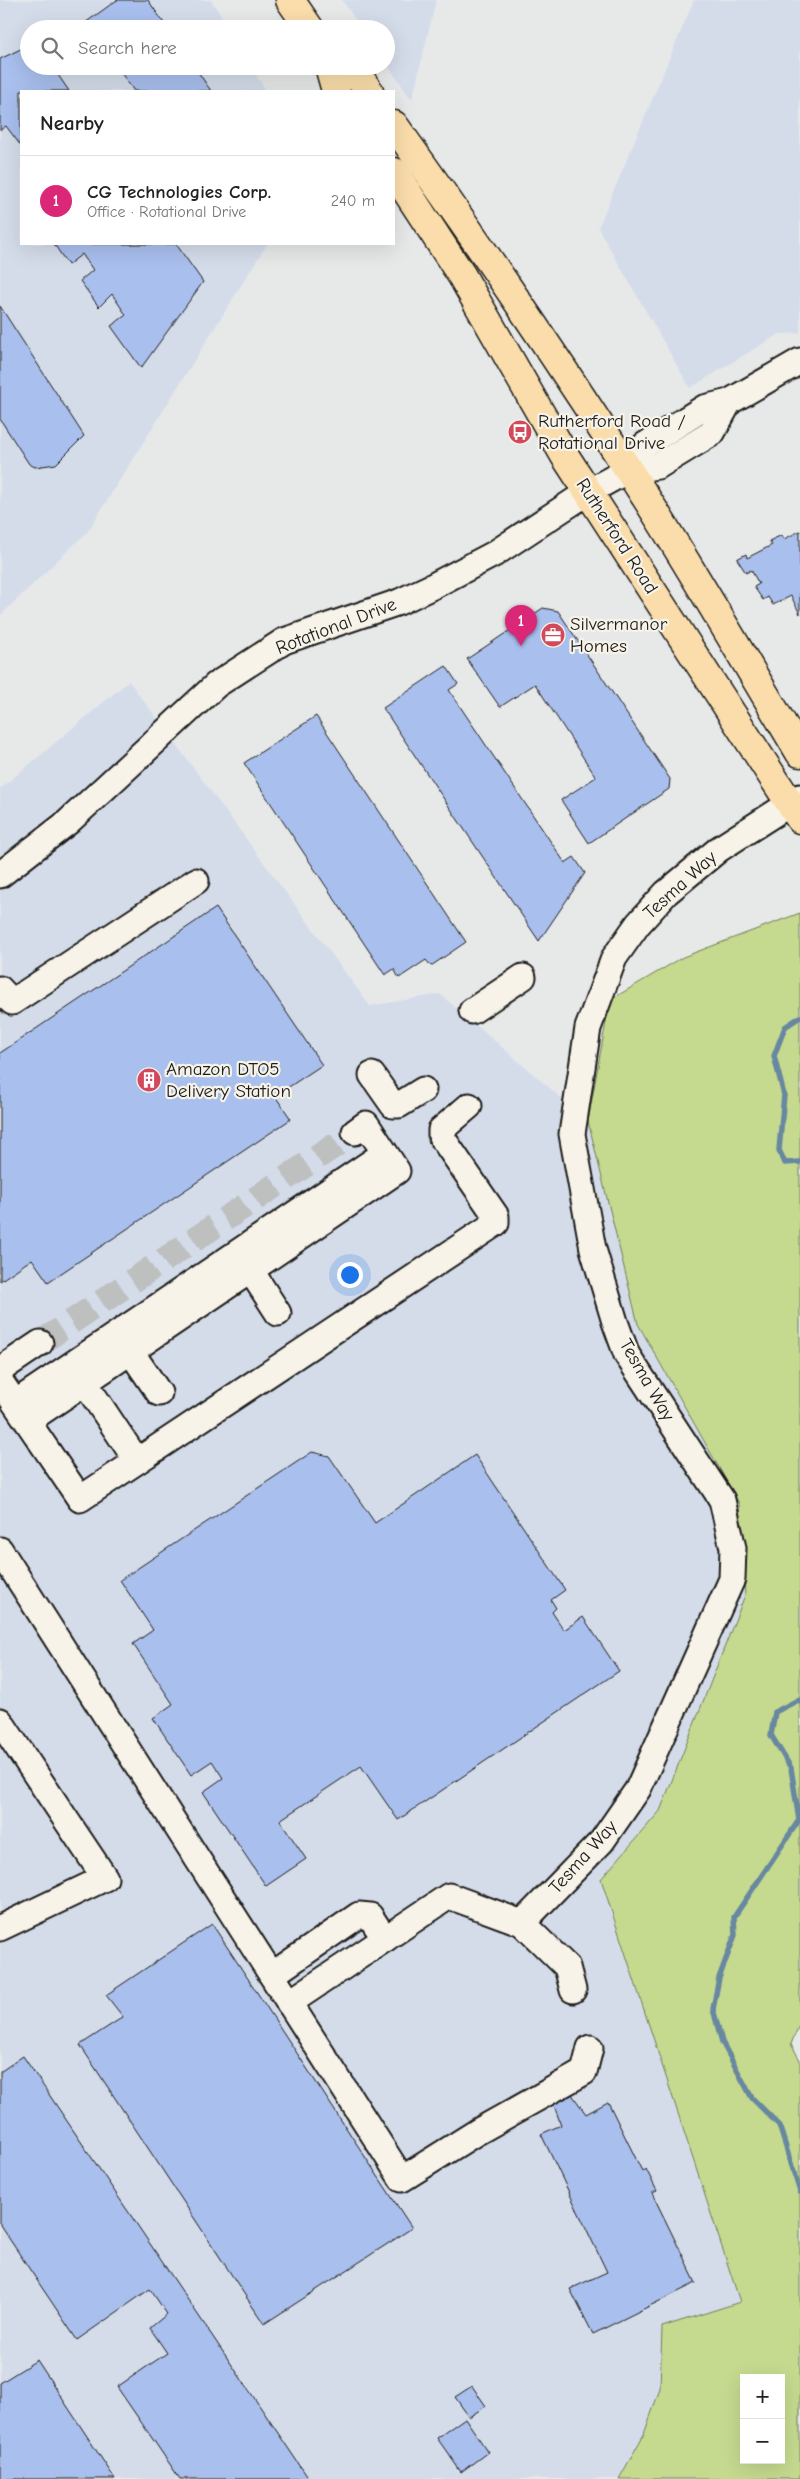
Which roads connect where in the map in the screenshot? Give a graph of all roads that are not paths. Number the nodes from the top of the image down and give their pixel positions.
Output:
1 (290, 0) edge
2 (304, 20) edge
3 (332, 75) edge
4 (355, 75) edge
5 (336, 90) edge
6 (368, 90) edge
7 (398, 132) edge
8 (395, 174) edge
9 (800, 361) edge
10 (628, 470) junction
11 (588, 492) junction
12 (800, 753) edge
13 (797, 806) edge
14 (0, 875) edge
15 (196, 881) dead end
16 (523, 976) dead end
17 (4, 1001) edge
18 (472, 1011) dead end
19 (372, 1075) dead end
20 (423, 1090) dead end
21 (469, 1106) dead end
22 (355, 1132) tunnel mouth
23 (385, 1153) junction
24 (251, 1271) junction
25 (278, 1313) dead end
26 (40, 1343) tunnel mouth
27 (131, 1352) junction
28 (0, 1370) edge
29 (0, 1381) edge
30 (85, 1383) junction
31 (159, 1393) dead end
32 (22, 1412) junction
33 (138, 1462) junction
34 (0, 1550) edge
35 (0, 1721) edge
36 (522, 1923) junction
37 (0, 1928) edge
38 (385, 1939) junction
39 (272, 1975) junction
40 (573, 1990) dead end
41 (289, 2004) junction
42 (590, 2048) dead end

1 - 2 main road
3 - 5 main road
4 - 6 main road
7 - 10 main road
8 - 11 main road, Rutherford Road
9 - 10 street
10 - 11 street, Rotational Drive
10 - 12 main road
11 - 13 main road, Rutherford Road
11 - 14 street, Rotational Drive
13 - 36 street, Tesma Way
15 - 17 street
16 - 18 street
19 - 20 street
21 - 33 street
22 - 23 street
23 - 24 street
23 - 32 street
24 - 25 street
24 - 27 street
26 - 28 street
27 - 30 street
27 - 31 street
29 - 32 street
30 - 32 street
30 - 33 street
32 - 33 street
34 - 39 street
35 - 37 street
36 - 38 street
36 - 40 street
38 - 39 street
38 - 41 street
39 - 41 street
41 - 42 street

